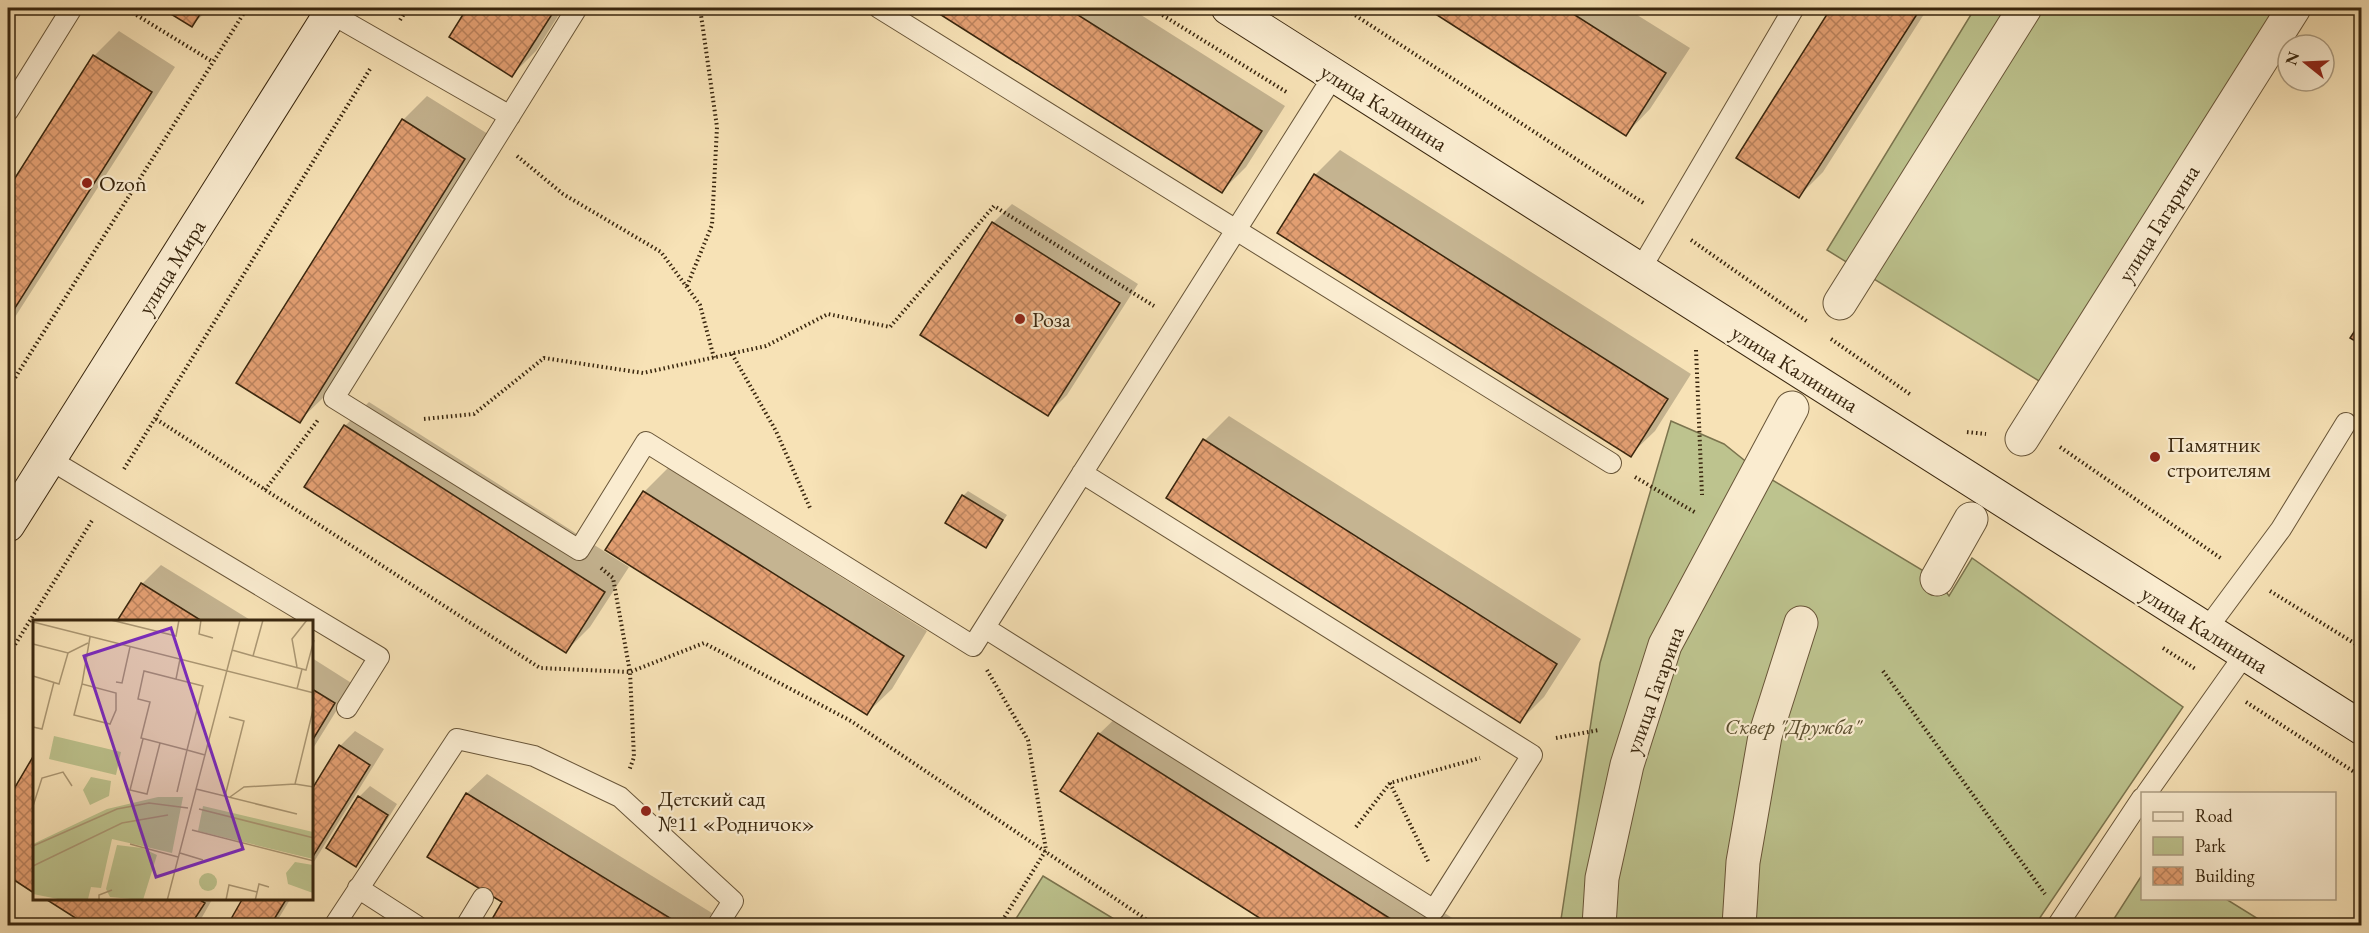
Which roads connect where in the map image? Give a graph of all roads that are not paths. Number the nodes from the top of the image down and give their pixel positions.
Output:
1 (72, 8) edge
2 (577, 8) edge
3 (879, 8) edge
4 (1228, 8) edge
5 (1792, 8) edge
6 (2025, 8) edge
7 (2294, 8) edge
8 (332, 10) edge
9 (1335, 75) junction
10 (8, 111) edge
11 (510, 116) junction
12 (1235, 229) junction
13 (1641, 270) junction
14 (1840, 303) dead end
15 (1792, 408) dead end
16 (2346, 423) dead end
17 (2022, 439) dead end
18 (49, 459) junction
19 (1611, 463) road end
20 (1082, 473) junction
21 (1971, 519) dead end
22 (8, 525) edge
23 (1937, 579) dead end
24 (1801, 623) dead end
25 (985, 628) junction
26 (2206, 630) junction
27 (2245, 654) junction
28 (347, 708) dead end
29 (2361, 728) edge
30 (2147, 792) edge
31 (2141, 800) edge
32 (357, 888) junction
33 (483, 898) dead end
34 (2060, 922) edge
35 (334, 926) edge
36 (417, 926) edge
37 (466, 926) edge
38 (717, 926) edge
39 (1599, 926) edge
40 (1739, 926) edge

1 - 10 lane
2 - 11 lane
3 - 12 lane
4 - 9 street, улица Калинина
5 - 13 lane
6 - 14 street
7 - 17 street, улица Гагарина
8 - 11 lane
8 - 18 street, улица Мира
9 - 12 lane
9 - 13 street, улица Калинина
11 - 25 lane
12 - 19 lane
12 - 20 lane
13 - 26 street, улица Калинина
15 - 39 street, улица Гагарина
16 - 26 lane
18 - 22 street, улица Мира
18 - 28 lane
20 - 25 lane
20 - 25 lane
21 - 23 street
24 - 40 street
26 - 27 street, улица Калинина
27 - 29 street, улица Калинина
27 - 30 lane
31 - 34 lane
32 - 35 lane
32 - 36 lane
32 - 38 lane
33 - 37 lane

